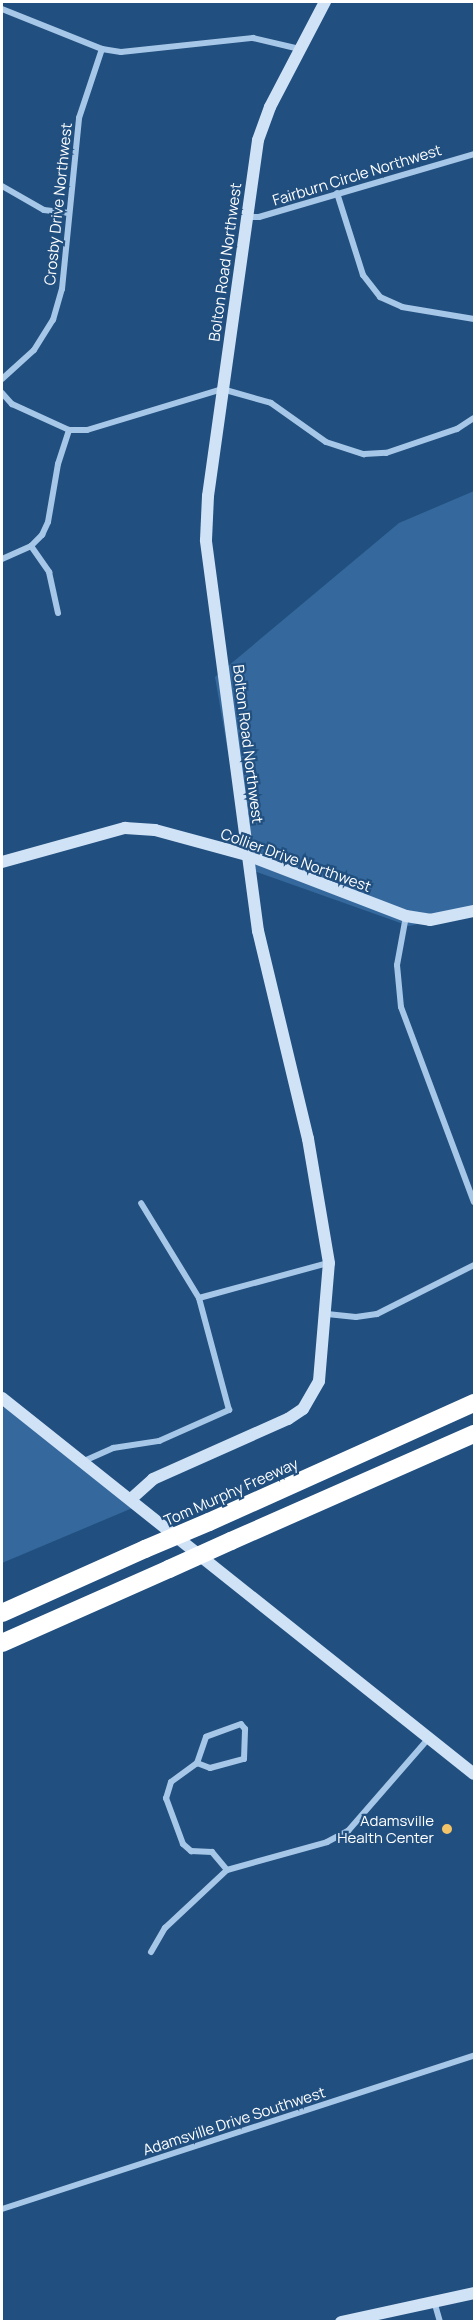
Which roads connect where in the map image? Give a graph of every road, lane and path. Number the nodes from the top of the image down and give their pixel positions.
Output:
1 (6, 2) edge
2 (325, 2) edge
3 (2, 10) edge
4 (102, 49) junction
5 (300, 49) junction
6 (474, 154) edge
7 (2, 186) edge
8 (337, 193) junction
9 (69, 213) junction
10 (246, 217) junction
11 (474, 319) edge
12 (2, 379) edge
13 (222, 389) junction
14 (2, 393) edge
15 (474, 417) edge
16 (69, 430) junction
17 (31, 546) junction
18 (2, 559) edge
19 (58, 613) dead end
20 (248, 855) junction
21 (2, 862) edge
22 (474, 911) edge
23 (406, 916) junction
24 (474, 1202) edge
25 (141, 1203) dead end
26 (329, 1263) junction
27 (474, 1265) edge
28 (199, 1298) junction
29 (327, 1314) junction
30 (2, 1398) edge
31 (474, 1403) edge
32 (474, 1434) edge
33 (84, 1461) junction
34 (131, 1498) junction
35 (2, 1613) edge
36 (2, 1643) edge
37 (428, 1739) junction
38 (197, 1763) junction
39 (474, 1774) edge
40 (227, 1870) junction
41 (151, 1952) dead end
42 (474, 2056) edge
43 (2, 2209) edge
44 (474, 2293) edge
45 (434, 2300) junction
46 (341, 2322) edge
47 (440, 2322) edge

1 - 3 street
2 - 5 street, Bolton Road Northwest
3 - 4 street
4 - 5 street
4 - 9 street, Crosby Drive Northwest
5 - 10 street, Bolton Road Northwest
6 - 8 street, Fairburn Circle Northwest
7 - 9 street
8 - 10 street, Fairburn Circle Northwest
8 - 11 street
9 - 12 street, Crosby Drive Northwest
10 - 13 street, Bolton Road Northwest
13 - 15 street
13 - 16 street
13 - 20 street, Bolton Road Northwest
14 - 16 street
16 - 17 street
17 - 18 street
17 - 19 street
20 - 21 street, Collier Drive Northwest
20 - 23 street, Collier Drive Northwest
20 - 26 street, Bolton Road Northwest
22 - 23 street, Collier Drive Northwest
23 - 24 street
25 - 28 street
26 - 28 street
26 - 29 street, Bolton Road Northwest
27 - 29 street
28 - 33 street
29 - 34 street, Bolton Road Northwest
30 - 33 street
31 - 35 highway, Tom Murphy Freeway, bridge
32 - 36 highway, bridge
33 - 34 street
34 - 37 street
37 - 39 street
37 - 40 street
38 - 38 street
38 - 40 street
40 - 41 street
42 - 43 street, Adamsville Drive Southwest
44 - 45 street
45 - 46 street
45 - 47 street

